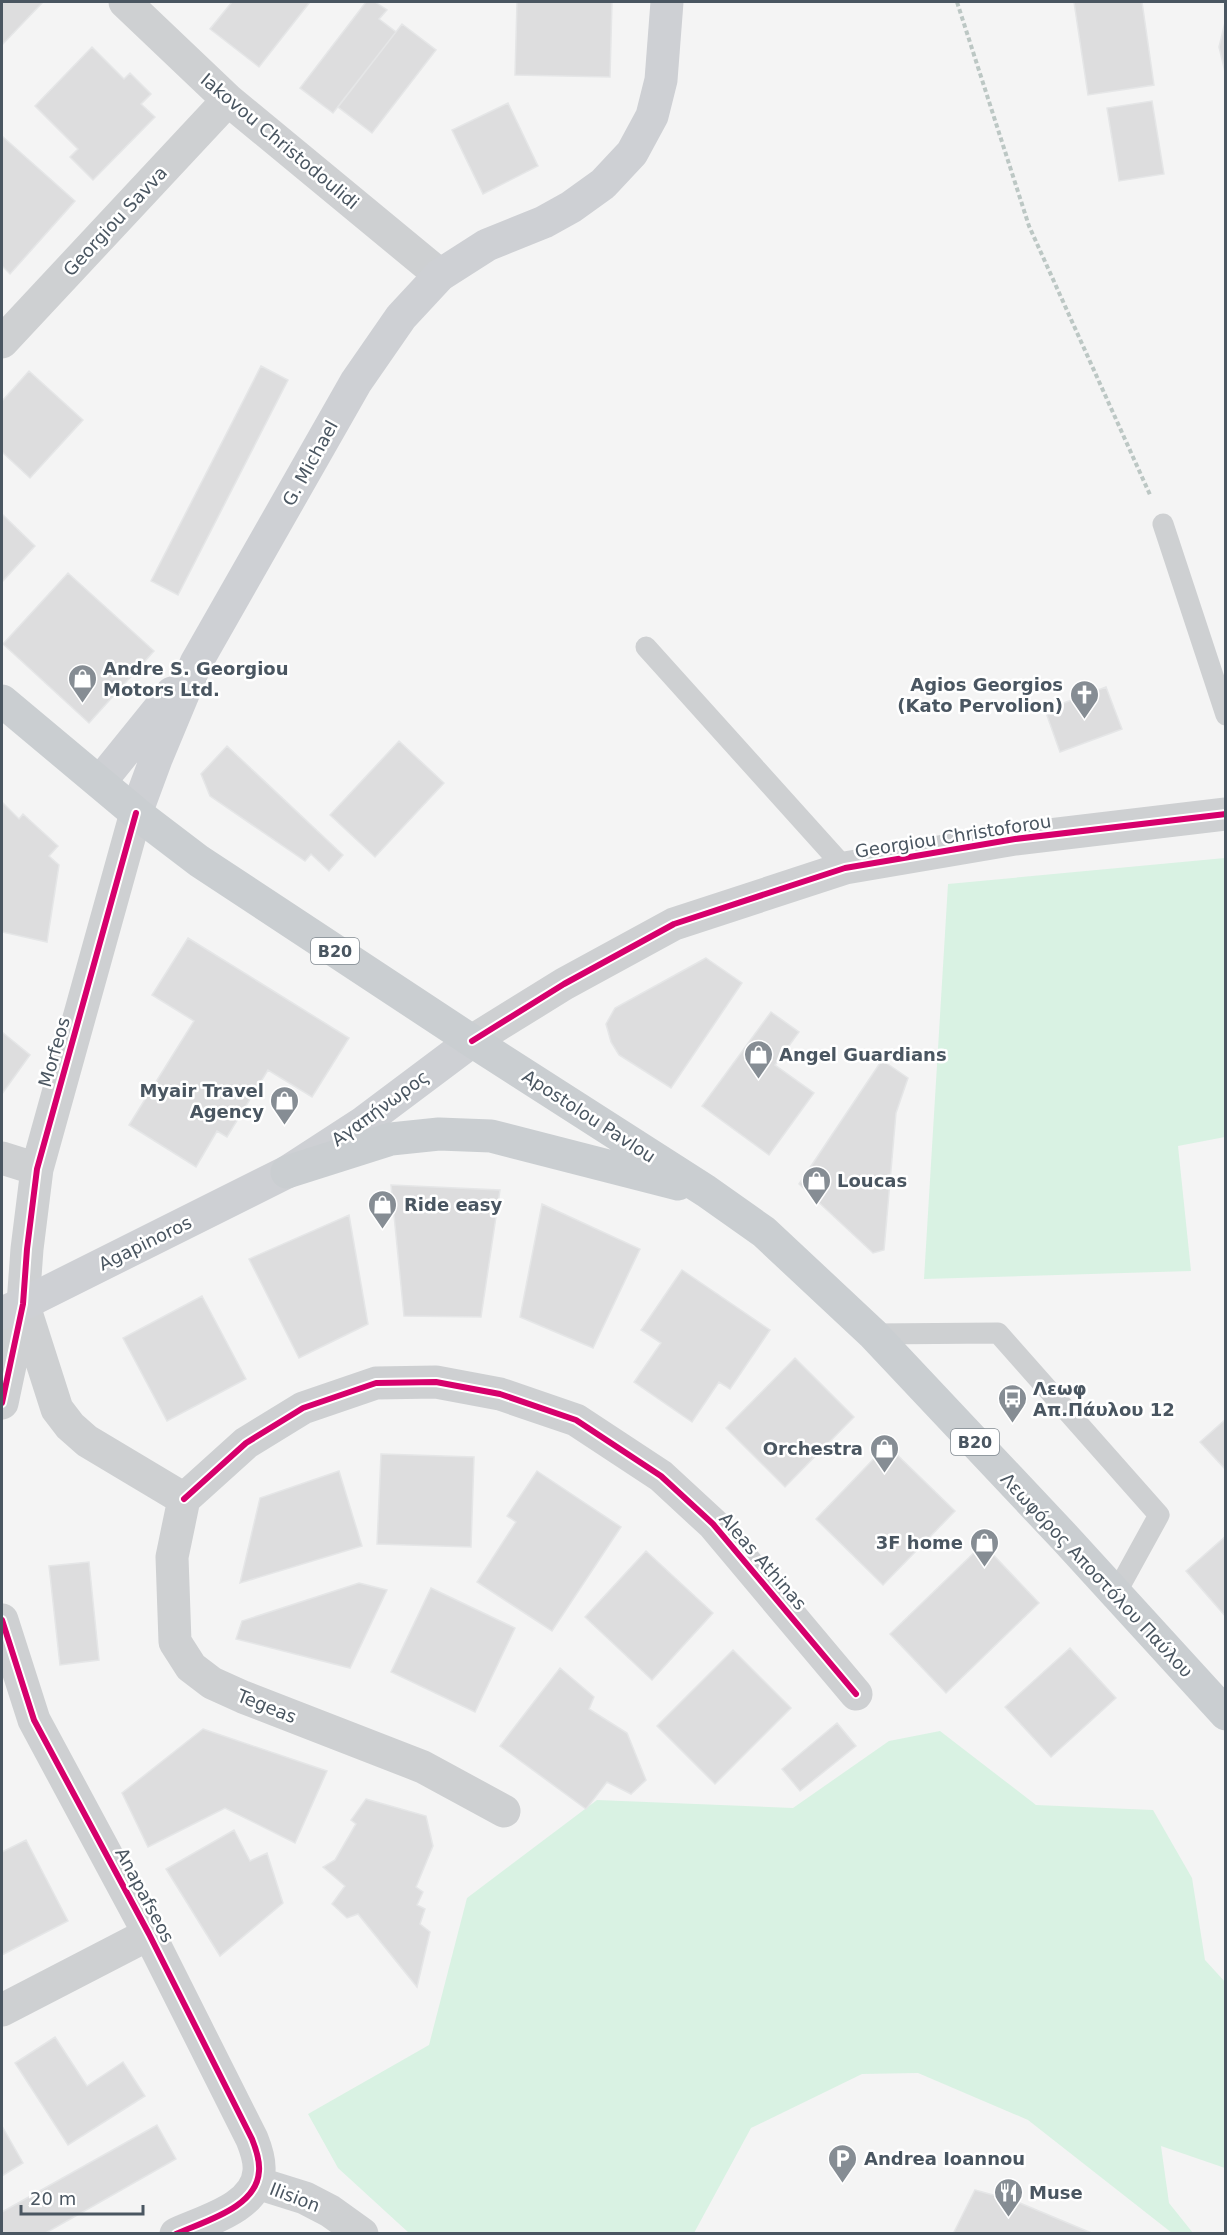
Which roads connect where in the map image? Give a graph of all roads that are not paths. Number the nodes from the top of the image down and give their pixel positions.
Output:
1 (125, 2) edge
2 (667, 2) edge
3 (228, 100) junction
4 (440, 275) junction
5 (2, 342) edge
6 (1163, 524) road end
7 (646, 647) dead end
8 (196, 663) junction
9 (2, 701) edge
10 (1226, 715) edge
11 (100, 782) junction
12 (136, 813) junction
13 (1226, 814) edge
14 (845, 868) junction
15 (472, 1041) junction
16 (2, 1158) edge
17 (37, 1168) junction
18 (287, 1172) junction
19 (706, 1191) junction
20 (12, 1308) edge
21 (873, 1334) junction
22 (2, 1403) edge
23 (184, 1499) junction
24 (1115, 1595) junction
25 (2, 1620) edge
26 (856, 1694) dead end
27 (1226, 1714) edge
28 (504, 1811) dead end
29 (149, 1934) junction
30 (2, 2010) edge
31 (257, 2183) junction
32 (176, 2234) edge
33 (362, 2234) edge

1 - 3 street, Iakovou Christodoulidi
2 - 4 main road, G. Michael
3 - 4 street, Iakovou Christodoulidi
3 - 5 street, Georgiou Savva
4 - 8 main road, G. Michael
6 - 10 lane
7 - 14 lane
8 - 11 main road, G. Michael
8 - 12 main road, G. Michael
9 - 11 main road, B20
11 - 12 main road, B20
12 - 15 main road, B20
12 - 17 street, Morfeos
13 - 14 street, Georgiou Christoforou
14 - 15 street, Georgiou Christoforou
15 - 18 main road, Αγαπήνωρος
15 - 19 main road, Apostolou Pavlou / B20
16 - 17 street
17 - 20 street, Morfeos
18 - 19 main road
18 - 20 main road, Agapinoros
19 - 21 main road, Λεωφόρος Αποστόλου Παύλου / B20
20 - 22 street
20 - 23 street
21 - 24 main road, Λεωφόρος Αποστόλου Παύλου / B20
21 - 24 lane
23 - 26 street, Aleas Athinas
23 - 28 street, Tegeas
24 - 27 main road, Λεωφόρος Αποστόλου Παύλου / B20
25 - 29 street, Anapafseos
29 - 30 street
29 - 31 street, Anapafseos
31 - 32 street
31 - 33 street, Ilision

